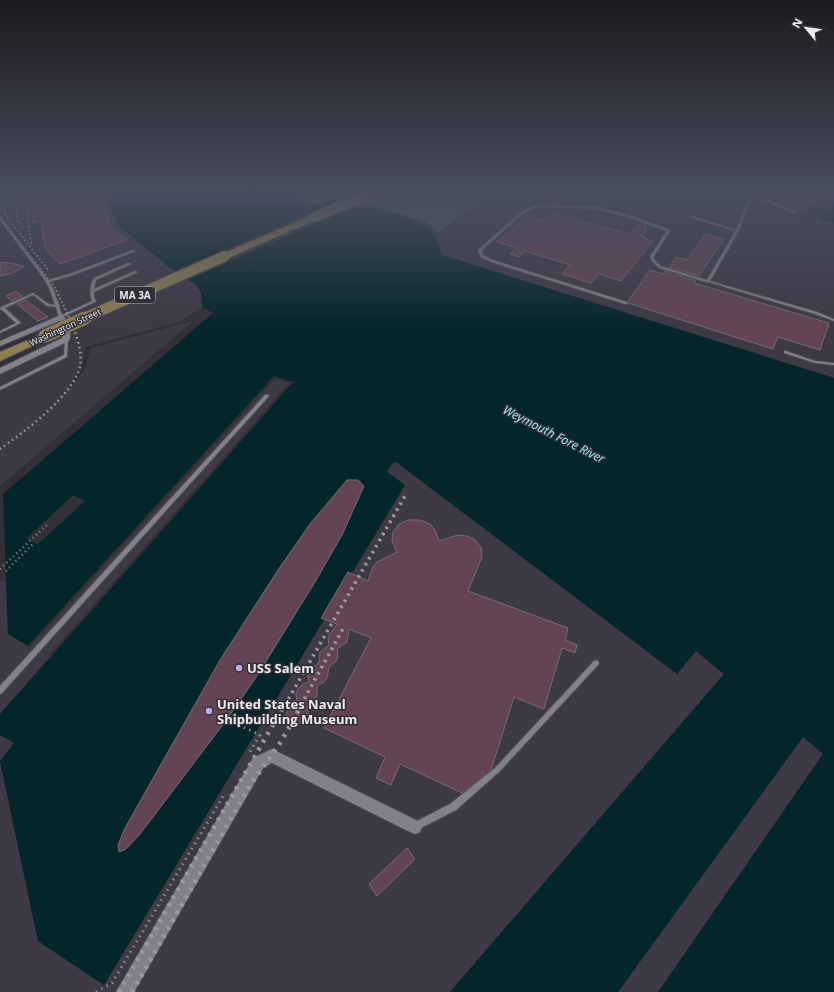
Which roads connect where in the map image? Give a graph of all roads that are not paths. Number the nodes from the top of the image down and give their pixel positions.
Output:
1 (16, 238) edge
2 (267, 238) edge
3 (493, 238) edge
4 (664, 238) edge
5 (733, 238) edge
6 (134, 251) dead end
7 (129, 264) dead end
8 (136, 272) dead end
9 (47, 281) junction
10 (707, 282) junction
11 (93, 291) junction
12 (626, 303) dead end
13 (58, 306) junction
14 (1, 308) edge
15 (61, 316) junction
16 (834, 320) edge
17 (0, 332) edge
18 (66, 339) junction
19 (0, 344) edge
20 (785, 352) dead end
21 (0, 357) edge
22 (834, 364) edge
23 (0, 371) edge
24 (0, 389) edge
25 (266, 396) dead end
26 (596, 663) dead end
27 (0, 691) edge
28 (415, 827) joint
29 (125, 992) edge

1 - 9 lane
2 - 21 main road, Washington Street / MA 3A, bridge
3 - 12 lane
4 - 10 lane
5 - 10 lane
6 - 9 lane
7 - 11 lane
8 - 11 lane
9 - 13 lane
10 - 16 lane
11 - 15 lane
13 - 14 lane
13 - 15 lane
14 - 17 lane
15 - 18 street
15 - 19 street
18 - 23 street
18 - 24 lane
20 - 22 lane
25 - 27 lane
26 - 28 lane
28 - 29 street

